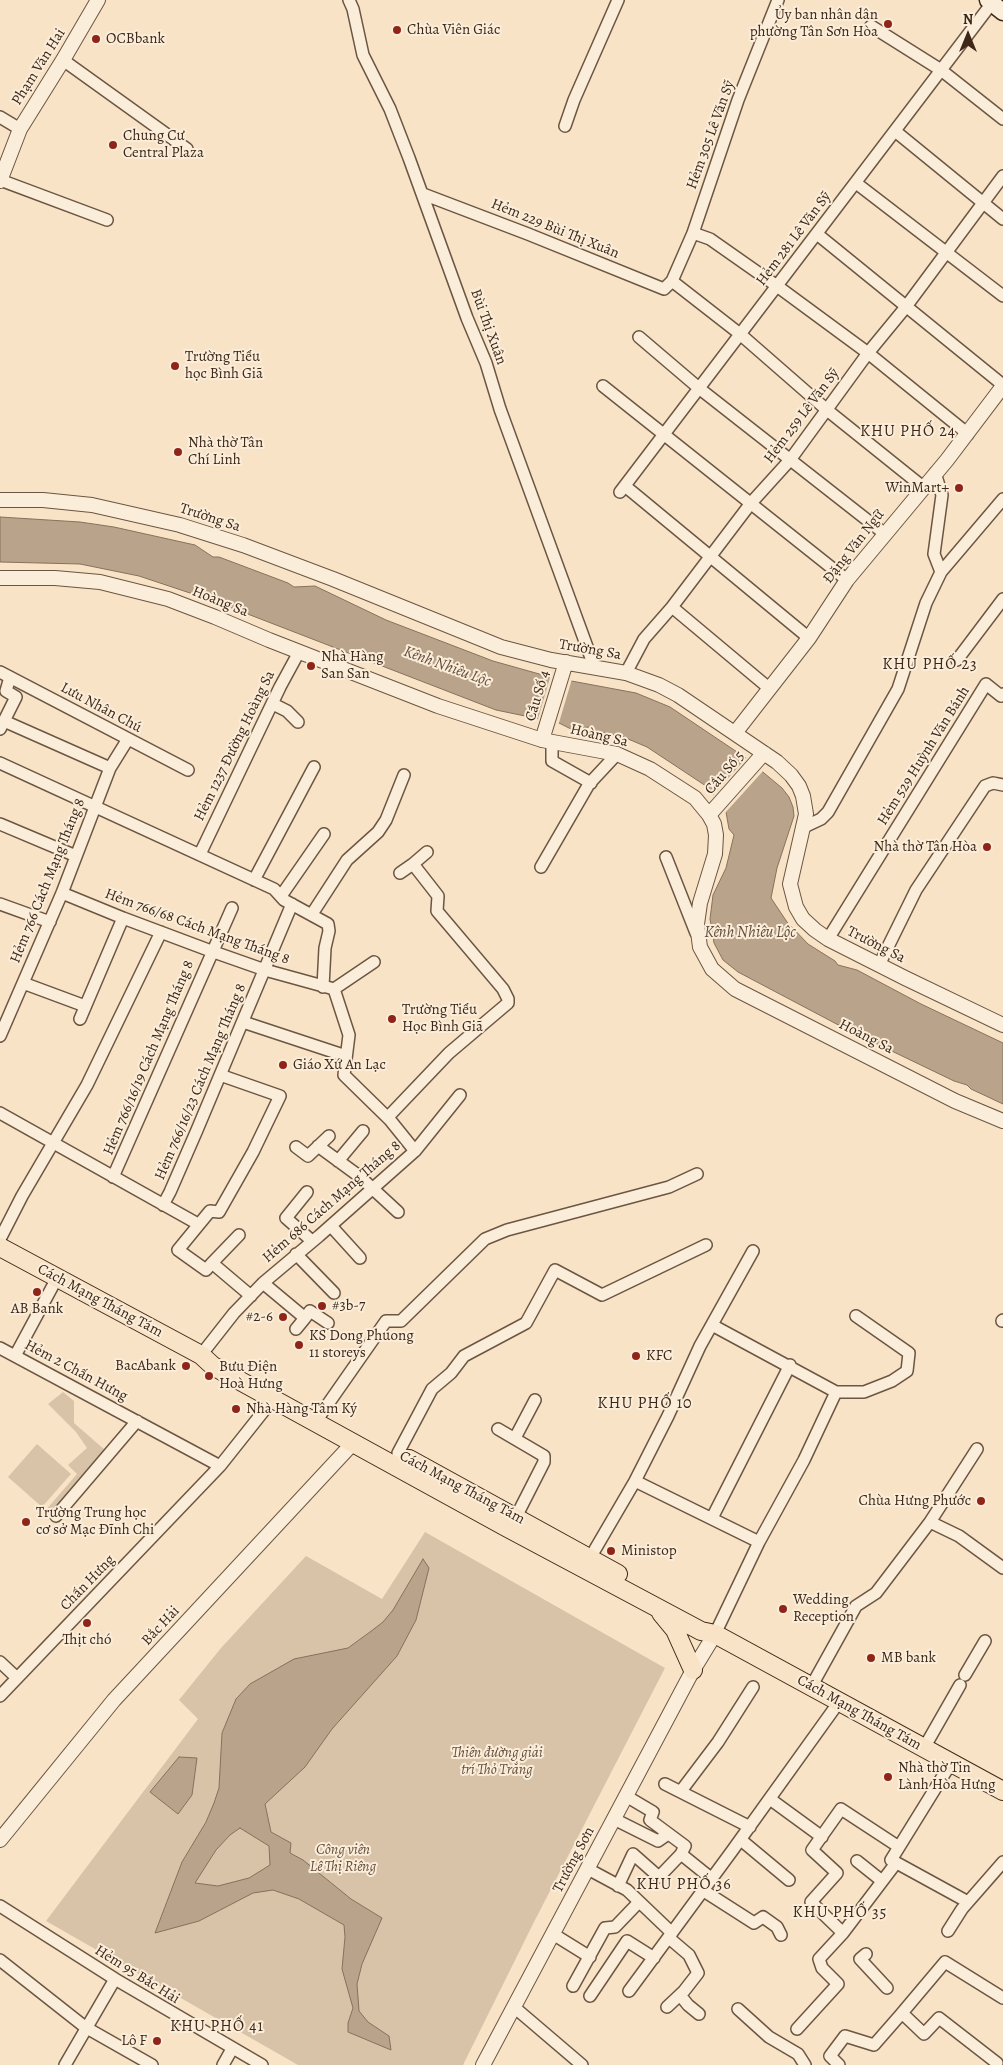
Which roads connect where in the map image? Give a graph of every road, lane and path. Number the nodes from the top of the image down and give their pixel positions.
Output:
1 (98, 0) edge
2 (349, 0) edge
3 (618, 0) edge
4 (778, 0) edge
5 (994, 5) edge
6 (870, 26) dead end
7 (63, 60) junction
8 (941, 70) junction
9 (0, 117) edge
10 (1003, 119) edge
11 (565, 126) dead end
12 (20, 129) junction
13 (895, 131) junction
14 (187, 149) dead end
15 (1003, 176) edge
16 (0, 181) edge
17 (856, 183) junction
18 (423, 194) junction
19 (983, 204) junction
20 (1003, 219) edge
21 (107, 220) dead end
22 (693, 233) junction
23 (817, 234) junction
24 (945, 253) junction
25 (672, 280) junction
26 (777, 286) junction
27 (1003, 296) edge
28 (905, 308) junction
29 (740, 334) junction
30 (639, 337) dead end
31 (868, 353) junction
32 (603, 386) dead end
33 (1003, 386) edge
34 (700, 389) junction
35 (827, 410) junction
36 (664, 434) junction
37 (968, 434) junction
38 (790, 460) junction
39 (935, 474) junction
40 (923, 487) junction
41 (0, 500) edge
42 (1003, 500) edge
43 (751, 503) junction
44 (885, 534) junction
45 (710, 557) junction
46 (941, 572) junction
47 (0, 578) edge
48 (847, 580) junction
49 (1003, 599) edge
50 (672, 607) junction
51 (808, 638) junction
52 (299, 652) junction
53 (957, 660) dead end
54 (566, 662) junction
55 (594, 666) junction
56 (626, 673) junction
57 (5, 675) edge
58 (770, 689) junction
59 (1003, 694) edge
60 (272, 704) junction
61 (298, 722) dead end
62 (2, 725) edge
63 (735, 733) junction
64 (128, 739) junction
65 (547, 741) junction
66 (616, 754) junction
67 (760, 758) junction
68 (0, 762) edge
69 (314, 767) dead end
70 (110, 768) junction
71 (188, 770) dead end
72 (404, 775) dead end
73 (591, 782) junction
74 (1003, 785) edge
75 (94, 807) junction
76 (714, 810) junction
77 (0, 824) edge
78 (804, 827) junction
79 (324, 834) dead end
80 (427, 852) dead end
81 (200, 854) junction
82 (76, 856) junction
83 (666, 857) dead end
84 (413, 864) junction
85 (541, 867) dead end
86 (400, 873) dead end
87 (254, 880) junction
88 (62, 893) junction
89 (281, 896) junction
90 (0, 904) edge
91 (292, 904) junction
92 (232, 908) dead end
93 (312, 914) junction
94 (123, 918) junction
95 (50, 922) junction
96 (161, 932) junction
97 (697, 937) junction
98 (828, 939) junction
99 (212, 951) junction
100 (374, 962) dead end
101 (879, 965) junction
102 (265, 970) junction
103 (23, 983) junction
104 (329, 988) junction
105 (85, 1006) junction
106 (80, 1019) dead end
107 (243, 1022) junction
108 (1003, 1025) edge
109 (0, 1036) edge
110 (346, 1056) junction
111 (220, 1076) junction
112 (460, 1095) dead end
113 (0, 1113) edge
114 (388, 1117) junction
115 (1003, 1121) edge
116 (363, 1131) dead end
117 (329, 1136) dead end
118 (54, 1143) junction
119 (318, 1146) junction
120 (296, 1147) dead end
121 (414, 1151) junction
122 (338, 1161) junction
123 (697, 1174) dead end
124 (113, 1177) junction
125 (373, 1189) junction
126 (307, 1192) dead end
127 (162, 1205) junction
128 (398, 1212) dead end
129 (198, 1224) junction
130 (331, 1226) junction
131 (239, 1235) dead end
132 (0, 1239) edge
133 (312, 1241) junction
134 (706, 1245) dead end
135 (0, 1247) edge
136 (753, 1251) dead end
137 (296, 1254) junction
138 (360, 1258) dead end
139 (212, 1264) junction
140 (56, 1278) junction
141 (263, 1283) junction
142 (334, 1293) dead end
143 (251, 1296) junction
144 (856, 1316) dead end
145 (305, 1318) junction
146 (328, 1323) dead end
147 (712, 1325) junction
148 (296, 1329) dead end
149 (0, 1348) edge
150 (201, 1355) junction
151 (15, 1356) junction
152 (790, 1365) junction
153 (836, 1392) junction
154 (274, 1398) junction
155 (535, 1400) dead end
156 (321, 1414) junction
157 (137, 1422) junction
158 (498, 1429) dead end
159 (515, 1438) junction
160 (354, 1442) junction
161 (977, 1449) dead end
162 (398, 1453) junction
163 (220, 1466) junction
164 (635, 1481) junction
165 (56, 1516) dead end
166 (516, 1517) junction
167 (712, 1518) junction
168 (930, 1522) junction
169 (758, 1542) junction
170 (590, 1558) junction
171 (1003, 1568) edge
172 (656, 1606) junction
173 (715, 1634) junction
174 (985, 1642) dead end
175 (0, 1662) edge
176 (693, 1670) junction
177 (17, 1678) junction
178 (753, 1687) dead end
179 (811, 1687) junction
180 (0, 1696) edge
181 (839, 1702) junction
182 (924, 1748) junction
183 (951, 1762) junction
184 (665, 1784) dead end
185 (1003, 1790) edge
186 (681, 1791) junction
187 (626, 1796) junction
188 (770, 1799) junction
189 (614, 1819) junction
190 (750, 1827) junction
191 (668, 1834) junction
192 (822, 1837) junction
193 (0, 1840) edge
194 (741, 1840) junction
195 (899, 1846) junction
196 (681, 1854) junction
197 (857, 1861) dead end
198 (896, 1862) junction
199 (1003, 1862) edge
200 (588, 1869) junction
201 (712, 1878) junction
202 (789, 1880) dead end
203 (882, 1881) junction
204 (618, 1886) junction
205 (704, 1891) junction
206 (639, 1902) junction
207 (968, 1902) junction
208 (0, 1906) edge
209 (948, 1931) dead end
210 (843, 1933) junction
211 (553, 1934) junction
212 (781, 1935) dead end
213 (670, 1936) junction
214 (866, 1954) dead end
215 (590, 1957) junction
216 (654, 1958) junction
217 (0, 1960) edge
218 (115, 1979) junction
219 (573, 1986) dead end
220 (887, 1988) dead end
221 (629, 1992) dead end
222 (680, 1995) junction
223 (590, 1996) dead end
224 (1003, 1998) edge
225 (514, 2007) junction
226 (667, 2007) dead end
227 (738, 2009) dead end
228 (902, 2013) junction
229 (699, 2014) dead end
230 (85, 2028) junction
231 (797, 2029) dead end
232 (232, 2049) junction
233 (133, 2060) edge
234 (998, 2061) edge
235 (64, 2065) edge
236 (152, 2065) edge
237 (223, 2065) edge
238 (262, 2065) edge
239 (483, 2065) edge
240 (582, 2065) edge
241 (806, 2065) edge
242 (839, 2065) edge

1 - 7 street, Phạm Văn Hai
2 - 18 street, Bùi Thị Xuân
3 - 11 street
4 - 22 street, Hẻm 305 Lê Văn Sỹ
5 - 8 street, Hẻm 281 Lê Văn Sỹ
6 - 8 street
7 - 12 street, Phạm Văn Hai
7 - 14 street
8 - 10 street
8 - 13 street, Hẻm 281 Lê Văn Sỹ
9 - 12 street
12 - 16 street, Phạm Văn Hai
13 - 17 street, Hẻm 281 Lê Văn Sỹ
13 - 19 street
15 - 19 street, Hẻm 259 Lê Văn Sỹ
16 - 21 street
17 - 23 street, Hẻm 281 Lê Văn Sỹ
17 - 24 street
18 - 25 street, Hẻm 229 Bùi Thị Xuân
18 - 55 street, Bùi Thị Xuân
19 - 20 street
19 - 24 street, Hẻm 259 Lê Văn Sỹ
22 - 25 street, Hẻm 305 Lê Văn Sỹ
22 - 26 street
23 - 26 street, Hẻm 281 Lê Văn Sỹ
23 - 28 street
24 - 27 street
24 - 28 street, Hẻm 259 Lê Văn Sỹ
25 - 29 street
26 - 29 street, Hẻm 281 Lê Văn Sỹ
26 - 31 street
28 - 31 street, Hẻm 259 Lê Văn Sỹ
28 - 33 street
29 - 34 street, Hẻm 281 Lê Văn Sỹ
29 - 35 street
30 - 34 street
31 - 35 street, Hẻm 259 Lê Văn Sỹ
31 - 37 street
32 - 36 street
33 - 37 street, Đặng Văn Ngữ
34 - 36 street, Hẻm 281 Lê Văn Sỹ
34 - 38 street
35 - 38 street, Hẻm 259 Lê Văn Sỹ
35 - 40 street
36 - 43 street
36 - 45 street, Hẻm 281 Lê Văn Sỹ
37 - 39 street, Đặng Văn Ngữ
38 - 43 street, Hẻm 259 Lê Văn Sỹ
38 - 44 street
39 - 40 street, Đặng Văn Ngữ
39 - 46 street
40 - 44 street, Đặng Văn Ngữ
41 - 54 street, Trường Sa
42 - 46 street
43 - 45 street, Hẻm 259 Lê Văn Sỹ
43 - 48 street
44 - 48 street, Đặng Văn Ngữ
45 - 50 street, Hẻm 259 Lê Văn Sỹ
45 - 51 street
46 - 78 street
47 - 52 street, Hoàng Sa
48 - 51 street, Đặng Văn Ngữ
49 - 53 street
50 - 56 street, Hẻm 259 Lê Văn Sỹ
50 - 58 street
51 - 58 street, Đặng Văn Ngữ
52 - 60 street, Hẻm 1237 Đường Hoàng Sa
52 - 65 street, Hoàng Sa
54 - 55 street, Trường Sa
54 - 65 street, Cầu Số 4
55 - 56 street, Trường Sa
56 - 63 street, Trường Sa
57 - 62 street
57 - 64 street, Lưu Nhân Chú
58 - 63 street, Đặng Văn Ngữ
59 - 98 street, Hẻm 529 Huỳnh Văn Bánh
60 - 61 street
60 - 81 street, Hẻm 1237 Đường Hoàng Sa
62 - 70 street
63 - 67 street, Trường Sa
64 - 70 street, Hẻm 766 Cách Mạng Tháng 8
64 - 71 street, Lưu Nhân Chú
65 - 66 street, Hoàng Sa
65 - 73 street
66 - 73 street
66 - 76 street, Hoàng Sa
67 - 76 street, Cầu Số 5
67 - 78 street, Trường Sa
68 - 75 street
69 - 87 street
70 - 75 street, Hẻm 766 Cách Mạng Tháng 8
72 - 93 street
73 - 85 street
74 - 101 street
75 - 81 street
75 - 82 street, Hẻm 766 Cách Mạng Tháng 8
76 - 97 street, Hoàng Sa
77 - 82 street
78 - 98 street, Trường Sa
79 - 89 street
80 - 84 street
81 - 87 street
82 - 88 street, Hẻm 766 Cách Mạng Tháng 8
83 - 97 street
84 - 86 street
84 - 114 street
87 - 89 street
88 - 94 street, Hẻm 766/68 Cách Mạng Tháng 8
88 - 95 street, Hẻm 766 Cách Mạng Tháng 8
89 - 91 street
90 - 95 street
91 - 93 street
91 - 102 street, Hẻm 766/16/23 Cách Mạng Tháng 8
92 - 99 street, Hẻm 766/16/19 Cách Mạng Tháng 8
93 - 104 street, Hẻm 686 Cách Mạng Tháng 8
94 - 96 street, Hẻm 766/68 Cách Mạng Tháng 8
94 - 105 street
95 - 103 street, Hẻm 766 Cách Mạng Tháng 8
96 - 99 street, Hẻm 766/68 Cách Mạng Tháng 8
96 - 118 street
97 - 115 street, Hoàng Sa
98 - 101 street, Trường Sa
99 - 102 street, Hẻm 766/68 Cách Mạng Tháng 8
99 - 124 street, Hẻm 766/16/19 Cách Mạng Tháng 8
100 - 104 street
101 - 108 street, Trường Sa
102 - 104 street, Hẻm 766/68 Cách Mạng Tháng 8
102 - 107 street, Hẻm 766/16/23 Cách Mạng Tháng 8
103 - 105 street
103 - 109 street, Hẻm 766 Cách Mạng Tháng 8
104 - 110 street, Hẻm 686 Cách Mạng Tháng 8
105 - 106 street
107 - 110 street
107 - 111 street, Hẻm 766/16/23 Cách Mạng Tháng 8
110 - 114 street, Hẻm 686 Cách Mạng Tháng 8
111 - 127 street, Hẻm 766/16/23 Cách Mạng Tháng 8
111 - 129 street
112 - 121 street
113 - 118 street
114 - 121 street, Hẻm 686 Cách Mạng Tháng 8
116 - 122 street
117 - 119 street
118 - 124 street
118 - 132 street
119 - 120 street
119 - 122 street
121 - 125 street, Hẻm 686 Cách Mạng Tháng 8
122 - 125 street
123 - 156 street
124 - 127 street
125 - 128 street
125 - 130 street, Hẻm 686 Cách Mạng Tháng 8
126 - 133 street
127 - 129 street
129 - 139 street
130 - 133 street, Hẻm 686 Cách Mạng Tháng 8
130 - 138 street
131 - 139 street
133 - 137 street, Hẻm 686 Cách Mạng Tháng 8
134 - 162 street
135 - 140 main road, Cách Mạng Tháng Tám
136 - 147 street
137 - 141 street, Hẻm 686 Cách Mạng Tháng 8
137 - 142 street
139 - 143 street
140 - 150 main road, Cách Mạng Tháng Tám
140 - 151 street
141 - 143 street, Hẻm 686 Cách Mạng Tháng 8
141 - 145 street
143 - 150 street, Hẻm 686 Cách Mạng Tháng 8
144 - 153 street
145 - 146 street
145 - 148 street
147 - 152 street
147 - 164 street
149 - 151 street, Hẻm 2 Chấn Hưng
150 - 154 main road, Cách Mạng Tháng Tám
150 - 156 main road, Cách Mạng Tháng Tám
151 - 157 street, Hẻm 2 Chấn Hưng
152 - 153 street
152 - 167 street
153 - 169 street
154 - 160 main road, Cách Mạng Tháng Tám
154 - 163 street, Chấn Hưng
155 - 159 street
156 - 162 main road, Cách Mạng Tháng Tám
157 - 163 street, Hẻm 2 Chấn Hưng
157 - 165 street, Hẻm 2 Chấn Hưng
158 - 159 street
159 - 166 street
160 - 172 main road, Cách Mạng Tháng Tám
160 - 193 street, Bắc Hải
161 - 168 street
162 - 166 main road, Cách Mạng Tháng Tám
163 - 177 street, Chấn Hưng
164 - 167 street
164 - 170 street
166 - 170 main road, Cách Mạng Tháng Tám
167 - 169 street
168 - 171 street
168 - 179 street
169 - 173 street
170 - 173 main road, Cách Mạng Tháng Tám
172 - 173 main road, Cách Mạng Tháng Tám
172 - 176 main road
173 - 176 street, Trường Sơn
173 - 179 main road, Cách Mạng Tháng Tám
174 - 182 street
175 - 177 street
176 - 187 street, Trường Sơn
177 - 180 street, Chấn Hưng
178 - 186 street
179 - 181 main road, Cách Mạng Tháng Tám
181 - 182 main road, Cách Mạng Tháng Tám
181 - 188 street
182 - 183 main road, Cách Mạng Tháng Tám
183 - 185 main road, Cách Mạng Tháng Tám
183 - 195 street
184 - 186 street
186 - 190 street
187 - 189 street, Trường Sơn
187 - 191 street
188 - 190 street
188 - 192 street
189 - 191 street
189 - 200 street, Trường Sơn
190 - 194 street
191 - 196 street
192 - 195 street
192 - 210 street
194 - 201 street
194 - 202 street
195 - 198 street
196 - 201 street
196 - 204 street
197 - 203 street
198 - 203 street
198 - 207 street
199 - 207 street
200 - 204 street
200 - 211 street, Trường Sơn
201 - 205 street
203 - 210 street
204 - 206 street
205 - 212 street
205 - 213 street
206 - 213 street
206 - 215 street
207 - 209 street
208 - 218 street, Hẻm 95 Bắc Hải
210 - 231 street
211 - 215 street
211 - 225 street, Trường Sơn
213 - 216 street
213 - 222 street
214 - 220 street
215 - 219 street
216 - 221 street
216 - 223 street
217 - 230 street
218 - 230 street
218 - 232 street, Hẻm 95 Bắc Hải
222 - 226 street
222 - 229 street
224 - 228 street
225 - 239 street, Trường Sơn
225 - 240 street
227 - 241 street
228 - 234 street
228 - 242 street
230 - 233 street
230 - 235 street
232 - 237 street
232 - 238 street, Hẻm 95 Bắc Hải
233 - 236 street

